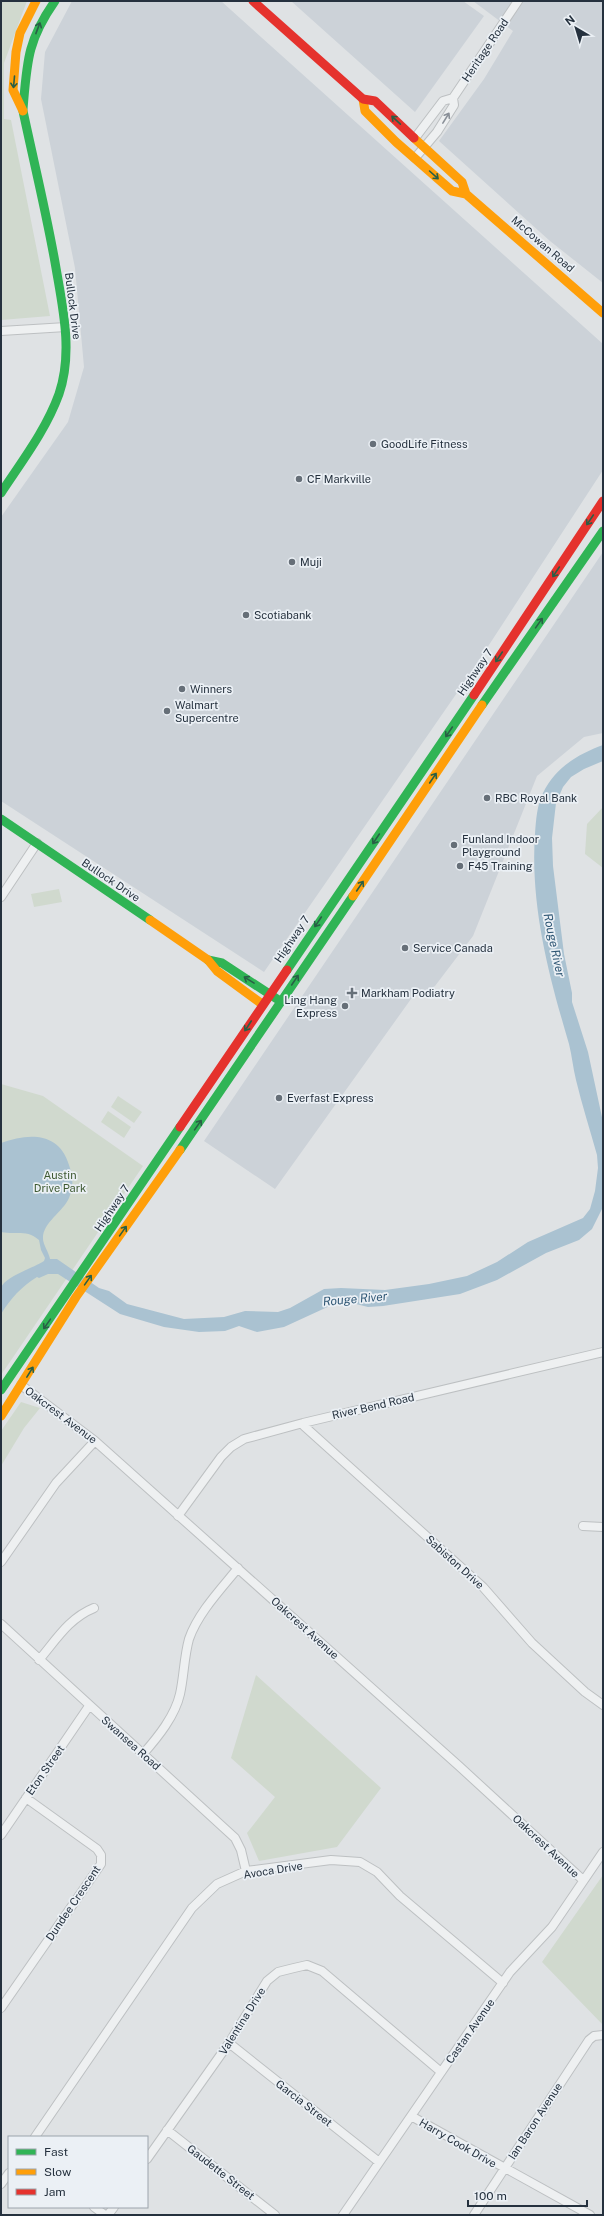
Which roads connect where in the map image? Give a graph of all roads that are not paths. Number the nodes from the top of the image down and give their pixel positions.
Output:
1 (36, 1) edge
2 (55, 1) edge
3 (253, 1) edge
4 (518, 1) edge
5 (453, 98) junction
6 (363, 99) junction
7 (23, 109) junction
8 (415, 138) junction
9 (424, 147) junction
10 (415, 158) junction
11 (466, 194) junction
12 (603, 313) edge
13 (66, 327) junction
14 (1, 331) edge
15 (1, 493) edge
16 (603, 501) edge
17 (603, 531) edge
18 (1, 819) edge
19 (37, 843) junction
20 (1, 896) edge
21 (208, 960) junction
22 (269, 993) junction
23 (281, 1001) junction
24 (262, 1004) junction
25 (96, 1261) junction
26 (73, 1295) junction
27 (603, 1352) edge
28 (21, 1385) junction
29 (1, 1390) edge
30 (1, 1416) edge
31 (303, 1423) junction
32 (95, 1441) junction
33 (178, 1516) junction
34 (583, 1526) dead end
35 (603, 1527) edge
36 (1, 1562) edge
37 (238, 1568) junction
38 (94, 1608) dead end
39 (1, 1624) edge
40 (39, 1660) junction
41 (603, 1705) edge
42 (90, 1706) junction
43 (143, 1754) junction
44 (26, 1798) junction
45 (1, 1835) edge
46 (603, 1852) edge
47 (246, 1872) junction
48 (583, 1880) junction
49 (503, 1983) junction
50 (1, 2008) edge
51 (603, 2035) edge
52 (229, 2044) junction
53 (442, 2072) junction
54 (411, 2116) junction
55 (167, 2130) junction
56 (36, 2136) edge
57 (148, 2158) edge
58 (379, 2162) junction
59 (504, 2168) junction
60 (8, 2174) edge
61 (1, 2184) edge
62 (95, 2208) edge
63 (105, 2215) edge
64 (275, 2215) edge
65 (343, 2215) edge
66 (474, 2215) edge
67 (590, 2215) edge

1 -> 7 main road, Bullock Drive
7 -> 2 main road, Bullock Drive
3 - 6 main road, McCowan Road
4 - 5 street, Heritage Road
5 - 8 street, Heritage Road
9 -> 5 street, Heritage Road
8 -> 6 main road, McCowan Road
6 - 10 main road, McCowan Road
7 - 13 main road, Bullock Drive
8 - 9 main road, McCowan Road
9 - 10 street, Heritage Road
9 - 11 main road, McCowan Road
10 -> 11 main road, McCowan Road
11 - 12 main road, McCowan Road
13 - 14 street
13 - 15 main road, Bullock Drive
16 -> 22 main road, Highway 7
23 -> 17 main road, Highway 7
18 - 19 main road, Bullock Drive
19 - 20 street
19 - 21 main road, Bullock Drive
22 -> 21 main road, Bullock Drive
21 - 24 main road, Bullock Drive
22 - 23 main road, Bullock Drive
22 - 24 main road, Highway 7
25 -> 23 main road, Highway 7
24 -> 25 main road, Highway 7
25 - 26 main road, Highway 7
28 -> 26 main road, Highway 7
26 -> 29 main road, Highway 7
27 - 31 street, River Bend Road
28 - 30 main road, Highway 7
28 - 32 street, Oakcrest Avenue
31 - 33 street, River Bend Road
31 - 41 street, Sabiston Drive
32 - 33 street, Oakcrest Avenue
32 - 36 street
33 - 37 street, Oakcrest Avenue
34 - 35 street
37 - 43 street
37 - 48 street, Oakcrest Avenue
38 - 40 street
39 - 40 street, Swansea Road
40 - 42 street, Swansea Road
42 - 43 street, Swansea Road
42 - 44 street, Eton Street
43 - 47 street, Swansea Road
44 - 45 street, Eton Street
44 - 50 street, Dundee Crescent
46 - 48 street, Castan Avenue
47 - 49 street, Avoca Drive
47 - 56 street, Avoca Drive
48 - 49 street, Castan Avenue
49 - 53 street, Castan Avenue
51 - 59 street, Ian Baron Avenue
52 - 53 street, Valentina Drive
52 - 55 street, Valentina Drive
52 - 58 street, Garcia Street
53 - 54 street, Castan Avenue
54 - 58 street, Castan Avenue
54 - 59 street, Harry Cook Drive
55 - 57 street, Valentina Drive
55 - 64 street, Gaudette Street
58 - 65 street, Castan Avenue
59 - 66 street, Ian Baron Avenue
59 - 67 street, Harry Cook Drive
60 - 61 street
62 - 63 street

